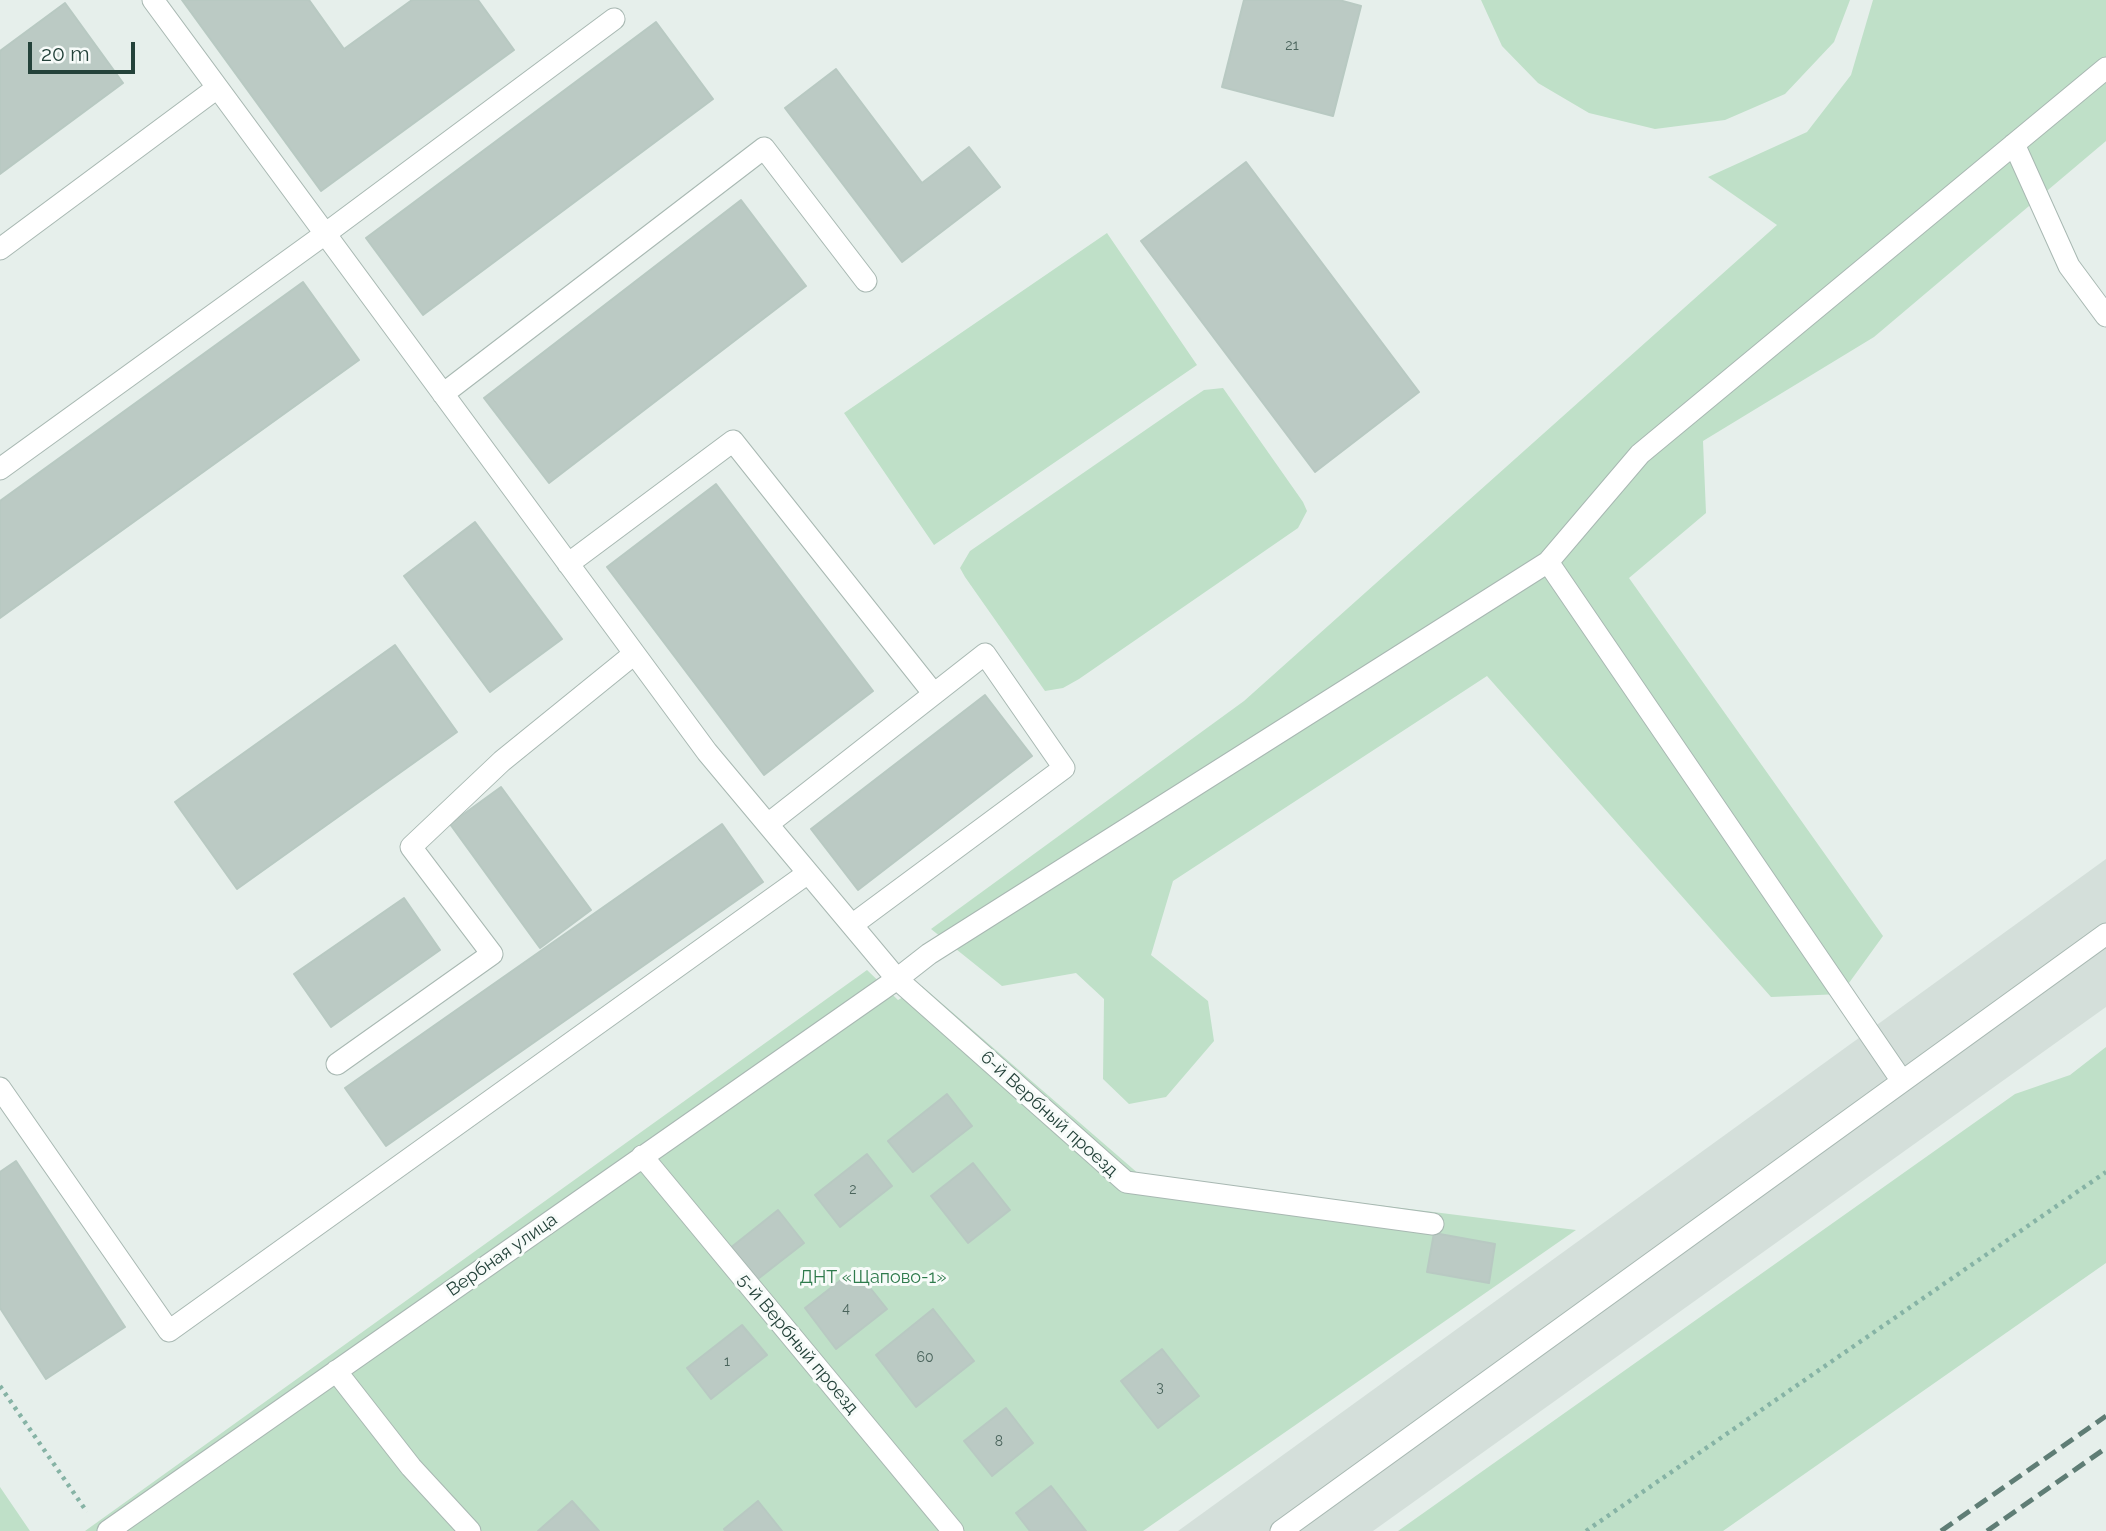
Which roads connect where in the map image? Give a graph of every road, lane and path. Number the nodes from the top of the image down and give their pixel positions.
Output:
1 (153, 0) edge
2 (614, 19) dead end
3 (2106, 68) edge
4 (218, 88) junction
5 (2014, 144) junction
6 (326, 234) junction
7 (0, 249) edge
8 (866, 281) dead end
9 (2106, 316) edge
10 (443, 394) junction
11 (0, 469) edge
12 (1548, 562) junction
13 (568, 564) junction
14 (635, 653) junction
15 (934, 694) junction
16 (768, 824) junction
17 (808, 873) junction
18 (852, 926) junction
19 (2106, 934) edge
20 (897, 979) junction
21 (337, 1064) dead end
22 (1902, 1081) junction
23 (0, 1087) edge
24 (642, 1156) junction
25 (2106, 1172) edge
26 (1433, 1224) dead end
27 (336, 1371) junction
28 (0, 1386) edge
29 (100, 1526) edge
30 (470, 1531) edge
31 (953, 1531) edge
32 (1281, 1531) edge
33 (1586, 1531) edge

1 - 4 street, 6-й Вербный проезд
2 - 6 street
3 - 5 street, Вербная улица
4 - 6 street, 6-й Вербный проезд
4 - 7 street
5 - 9 street
5 - 12 street, Вербная улица
6 - 10 street, 6-й Вербный проезд
6 - 11 street
8 - 10 street
10 - 13 street, 6-й Вербный проезд
12 - 20 street, Вербная улица
12 - 22 street
13 - 14 street, 6-й Вербный проезд
13 - 15 street
14 - 16 street, 6-й Вербный проезд
14 - 21 street
15 - 16 street
15 - 18 street
16 - 17 street, 6-й Вербный проезд
17 - 18 street, 6-й Вербный проезд
17 - 23 street
18 - 20 street, 6-й Вербный проезд
19 - 22 street
20 - 24 street, Вербная улица
20 - 26 street, 6-й Вербный проезд
22 - 32 street
24 - 27 street, Вербная улица
24 - 31 street, 5-й Вербный проезд
25 - 33 path
27 - 29 street, Вербная улица
27 - 30 street
28 - 29 path

